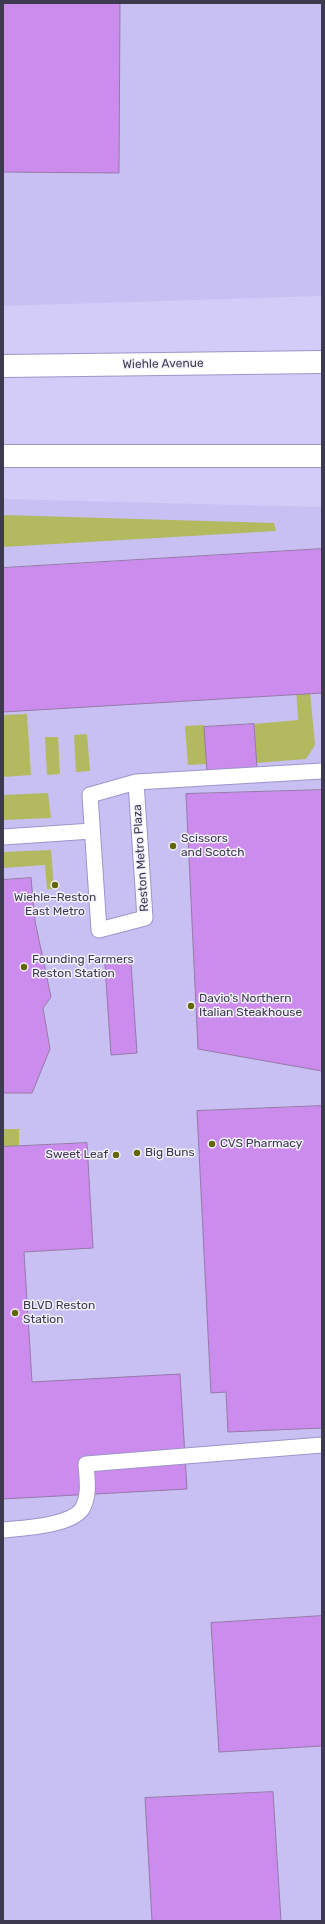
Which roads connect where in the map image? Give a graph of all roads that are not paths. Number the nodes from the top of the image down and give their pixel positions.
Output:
1 (322, 362) edge
2 (3, 366) edge
3 (3, 456) edge
4 (322, 456) edge
5 (322, 771) edge
6 (136, 782) junction
7 (92, 831) junction
8 (3, 837) edge
9 (322, 1445) edge
10 (3, 1530) edge

1 - 2 main road, Wiehle Avenue
3 - 4 main road
5 - 6 lane
6 - 7 lane, Reston Metro Plaza
6 - 7 lane, Reston Metro Plaza
7 - 8 lane
9 - 10 lane

